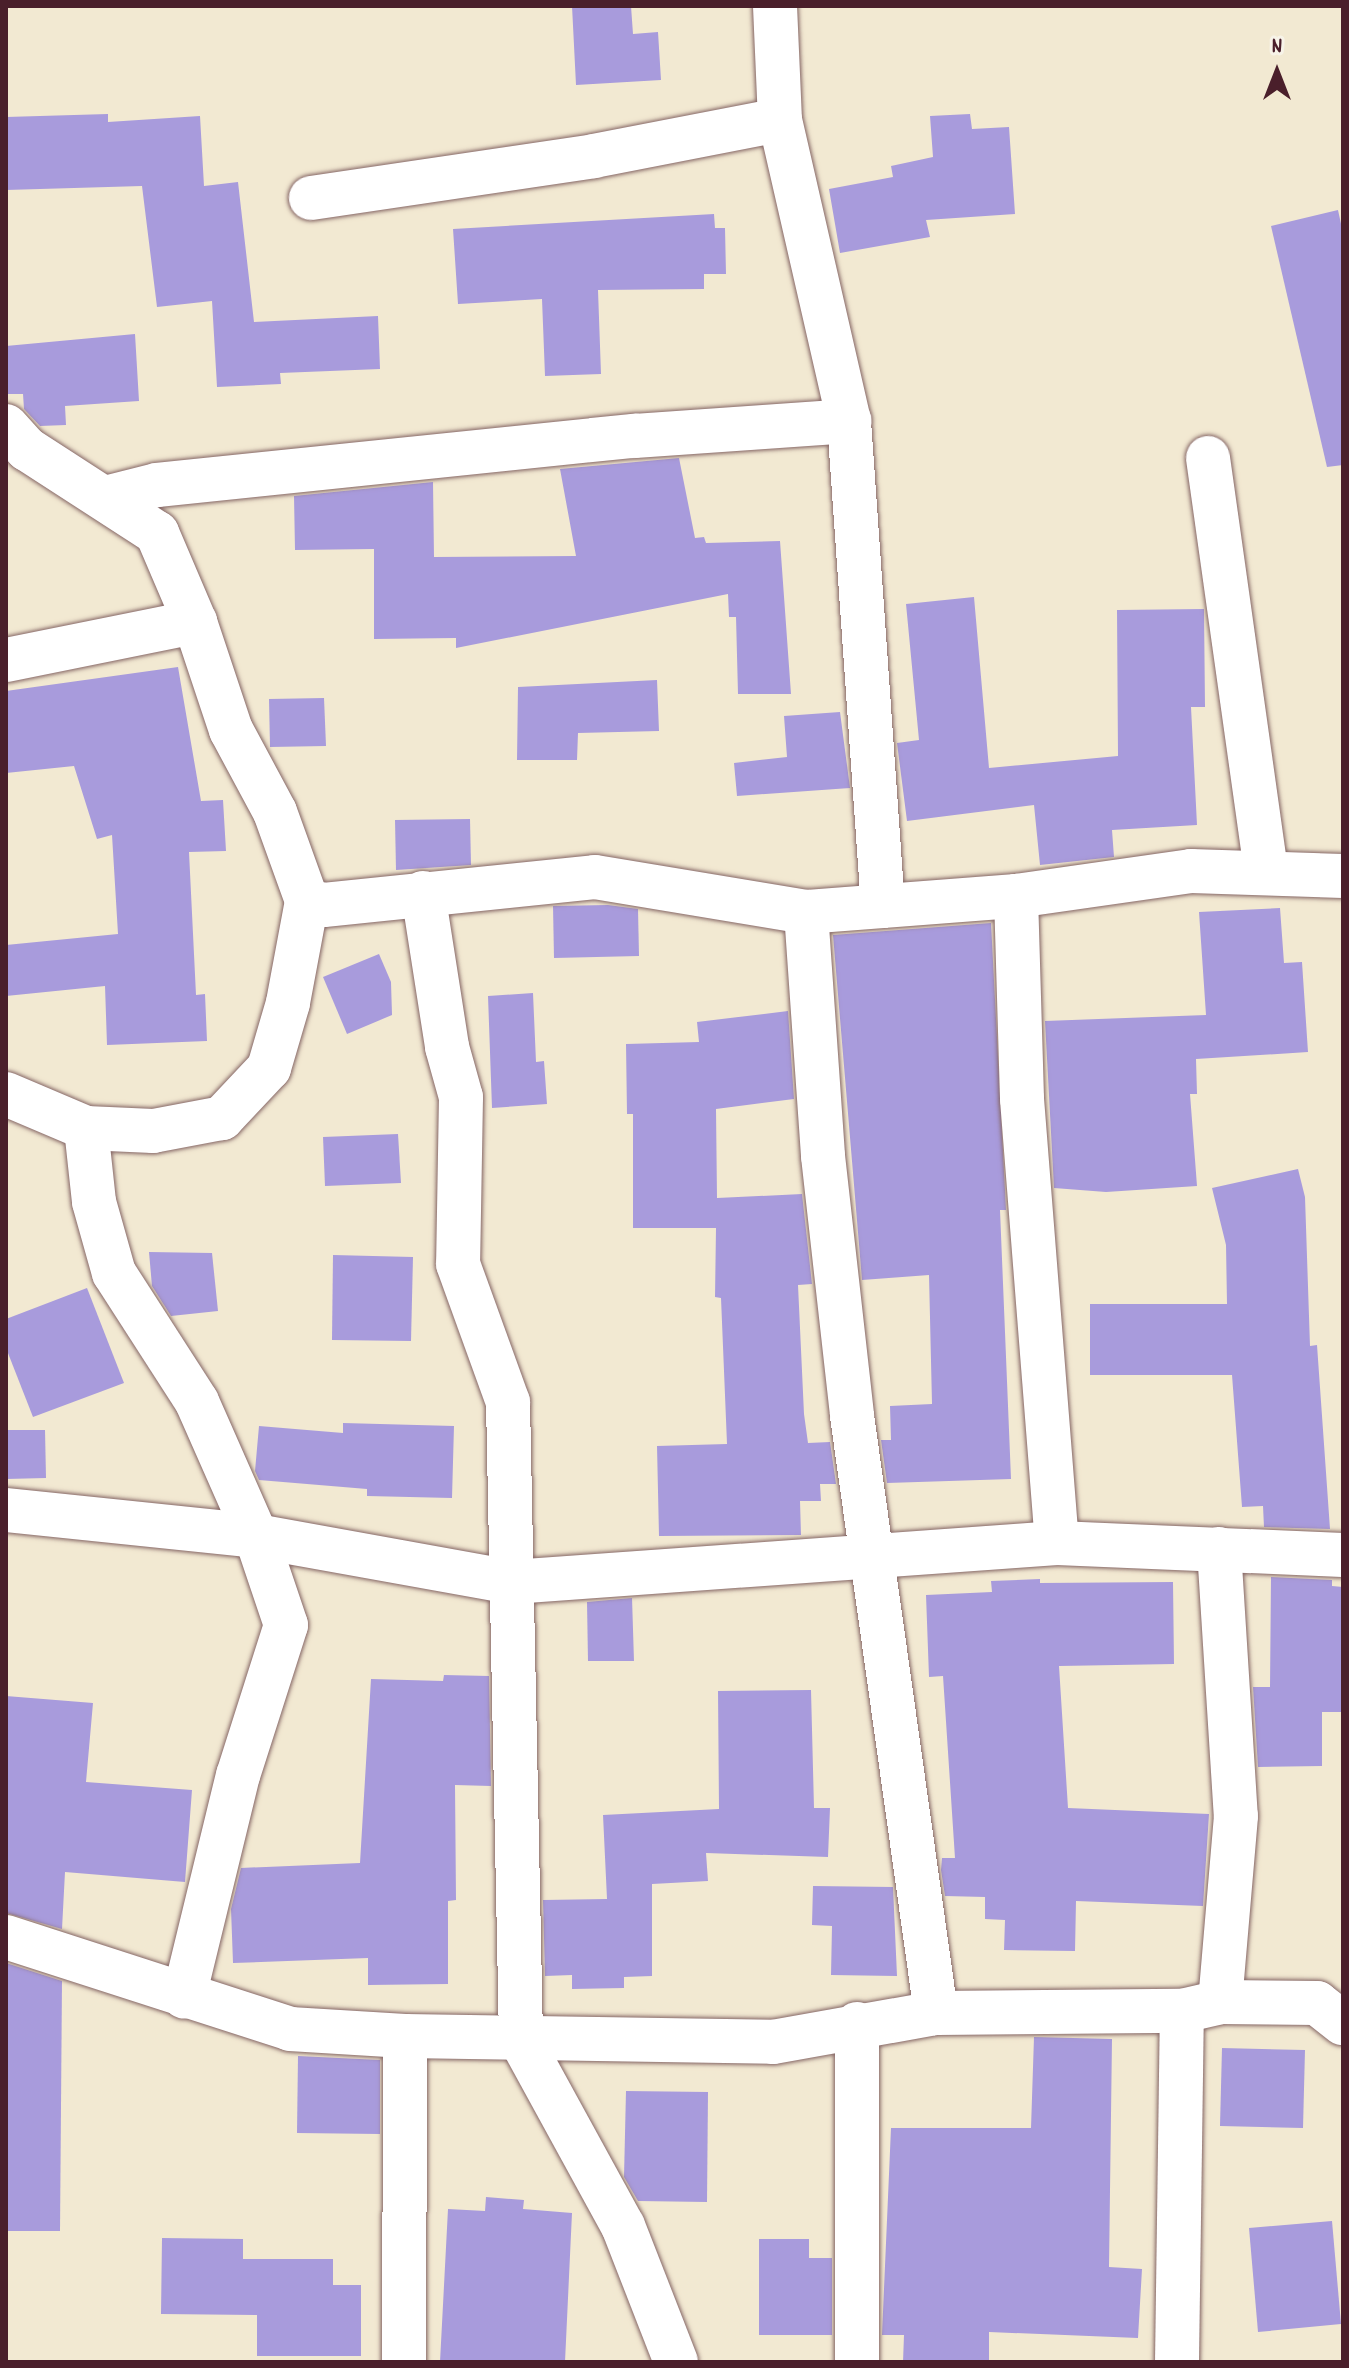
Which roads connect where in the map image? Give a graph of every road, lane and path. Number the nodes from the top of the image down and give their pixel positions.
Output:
1 (775, 6) edge
2 (780, 120) junction
3 (311, 198) dead end
4 (849, 421) junction
5 (6, 426) edge
6 (1208, 458) dead end
7 (105, 498) junction
8 (195, 622) junction
9 (6, 660) edge
10 (1266, 871) junction
11 (1343, 876) edge
12 (423, 893) junction
13 (1016, 896) junction
14 (307, 901) junction
15 (883, 906) junction
16 (806, 912) junction
17 (6, 1094) edge
18 (86, 1128) junction
19 (6, 1510) edge
20 (256, 1536) junction
21 (1057, 1543) junction
22 (1219, 1549) junction
23 (1343, 1555) edge
24 (874, 1557) junction
25 (512, 1582) junction
26 (6, 1937) edge
27 (184, 1996) junction
28 (1201, 2007) junction
29 (936, 2013) junction
30 (1343, 2023) edge
31 (857, 2024) junction
32 (405, 2036) junction
33 (521, 2040) junction
34 (404, 2362) edge
35 (676, 2362) edge
36 (857, 2362) edge
37 (1177, 2362) edge

1 - 2 street
2 - 3 street
2 - 4 street
4 - 7 street
4 - 15 street
5 - 7 street
6 - 10 street
7 - 8 street
8 - 9 street
8 - 14 street
10 - 11 street
10 - 13 street
12 - 14 street
12 - 16 street
12 - 25 street
13 - 15 street
13 - 21 street
14 - 18 street
15 - 16 street
16 - 24 street
17 - 18 street
18 - 20 street
19 - 20 street
20 - 25 street
20 - 27 street
21 - 22 street
21 - 24 street
22 - 23 street
22 - 28 street
24 - 25 street
24 - 29 street
25 - 33 street
26 - 27 street
27 - 32 street
28 - 29 street
28 - 30 street
28 - 37 street
29 - 31 street
31 - 33 street
31 - 36 street
32 - 33 street
32 - 34 street
33 - 35 street

